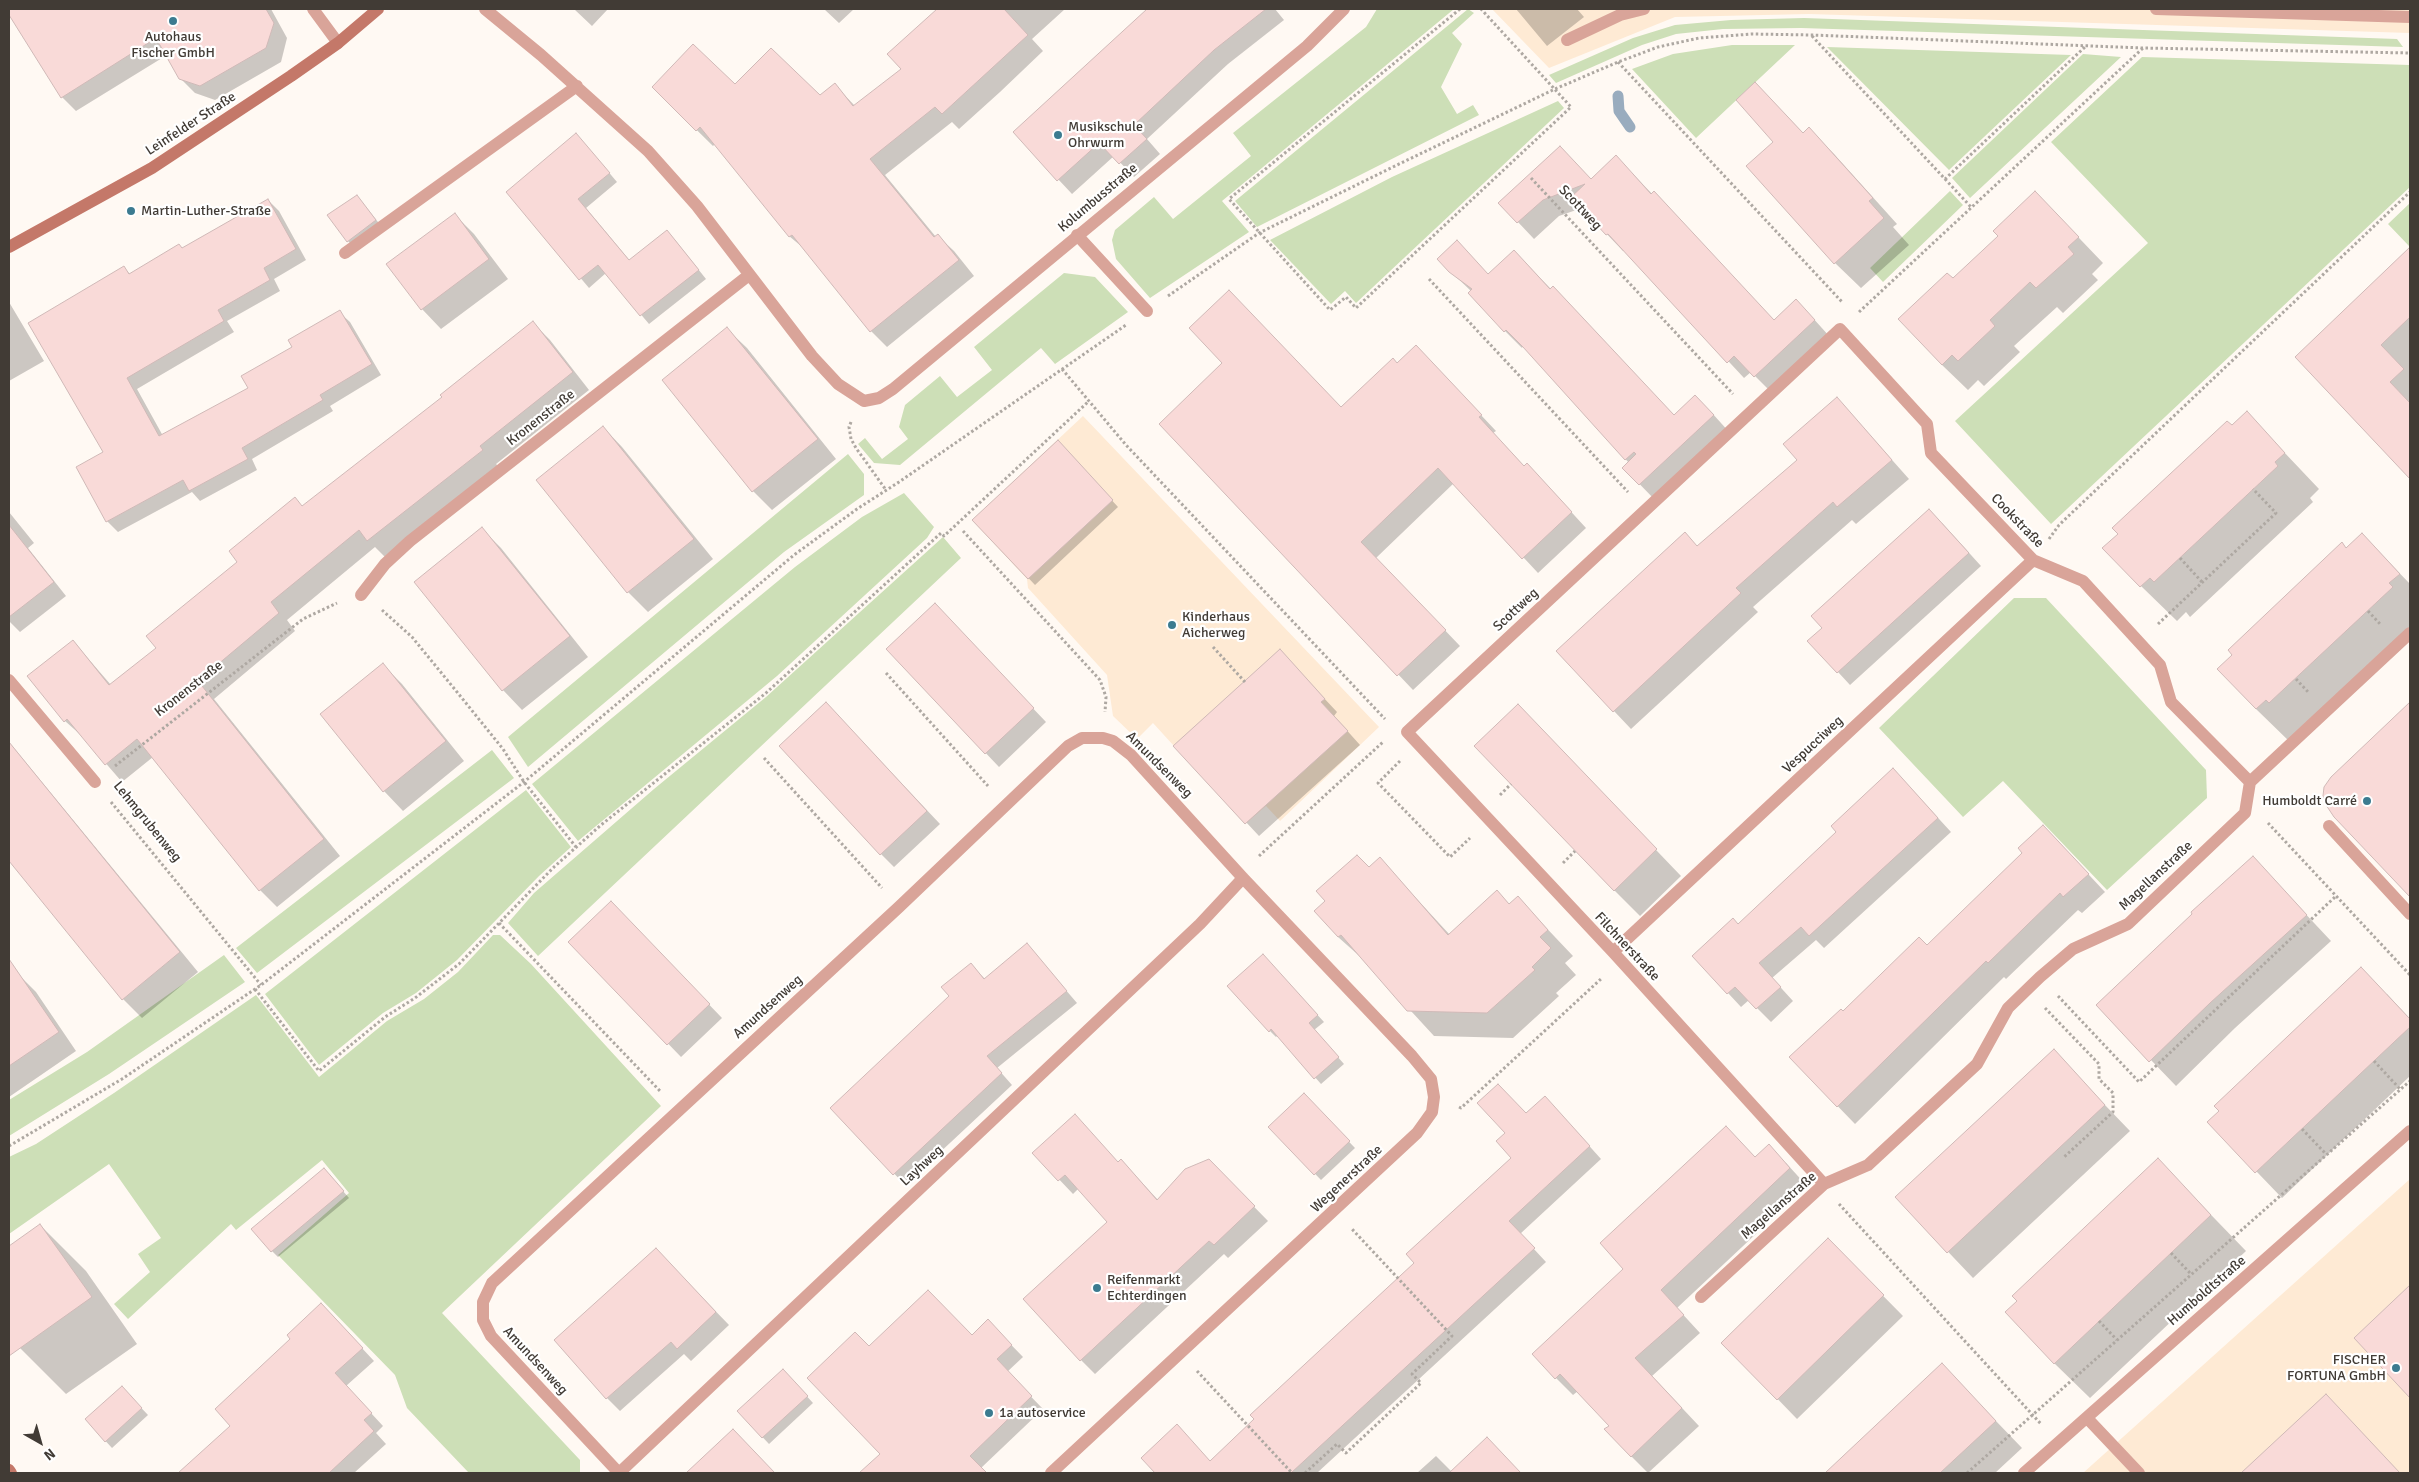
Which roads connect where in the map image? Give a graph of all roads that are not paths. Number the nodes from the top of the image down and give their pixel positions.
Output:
1 (313, 9) edge
2 (378, 9) edge
3 (486, 9) edge
4 (1344, 9) edge
5 (1644, 9) edge
6 (2156, 9) edge
7 (2410, 18) edge
8 (1567, 40) dead end
9 (338, 43) junction
10 (577, 86) junction
11 (1077, 235) junction
12 (9, 247) edge
13 (345, 253) dead end
14 (749, 275) junction
15 (1147, 311) road end
16 (1840, 329) joint
17 (2033, 560) junction
18 (361, 595) road end
19 (2410, 633) edge
20 (9, 680) edge
21 (1406, 732) joint
22 (95, 782) road end
23 (2250, 782) junction
24 (2329, 826) dead end
25 (1243, 878) junction
26 (2410, 914) edge
27 (1612, 952) junction
28 (2410, 1131) edge
29 (1824, 1184) junction
30 (1701, 1297) dead end
31 (2086, 1418) junction
32 (9, 1470) edge
33 (11, 1473) edge
34 (619, 1473) edge
35 (1051, 1473) edge
36 (2024, 1473) edge
37 (2139, 1473) edge

1 - 9 street
2 - 9 main road, Leinfelder Straße
3 - 10 street
4 - 11 street, Kolumbusstraße
5 - 8 street
6 - 7 street
9 - 12 main road, Leinfelder Straße
10 - 13 street
10 - 14 street
11 - 14 street, Kolumbusstraße
11 - 15 street
14 - 18 street, Kronenstraße
16 - 17 street, Cookstraße
16 - 21 street, Scottweg
17 - 23 street, Cookstraße
17 - 27 street, Vespucciweg
19 - 23 street
20 - 22 street, Lehmgrubenweg
21 - 27 street, Filchnerstraße
23 - 29 street, Magellanstraße
24 - 26 street
25 - 34 street, Layhweg
25 - 34 street, Amundsenweg
25 - 35 street, Wegenerstraße
27 - 29 street, Filchnerstraße
28 - 31 street, Humboldtstraße
29 - 30 street, Magellanstraße
31 - 36 street, Humboldtstraße
31 - 37 street
32 - 33 main road

